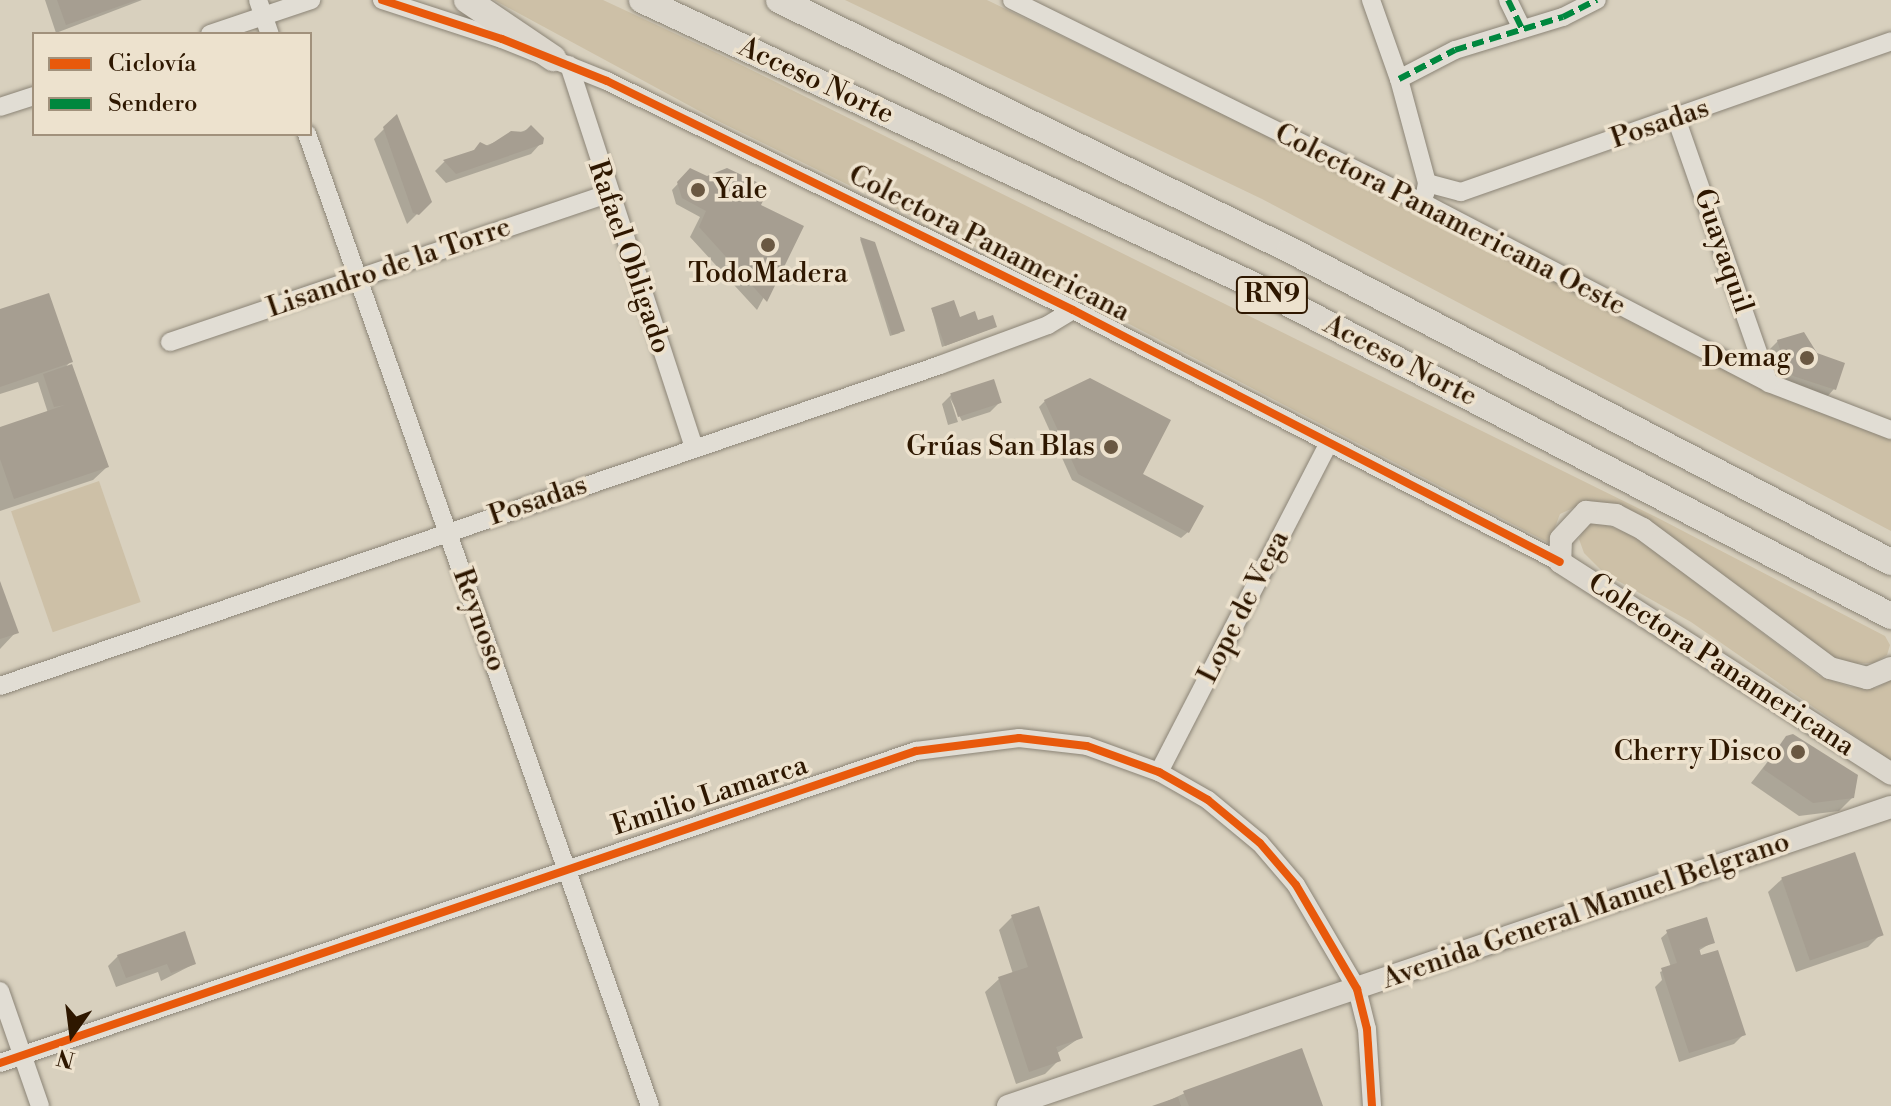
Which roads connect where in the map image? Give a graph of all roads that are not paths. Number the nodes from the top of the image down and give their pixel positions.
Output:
1 (311, 0) edge
2 (382, 0) edge
3 (467, 0) edge
4 (642, 0) edge
5 (779, 0) edge
6 (1012, 0) edge
7 (1371, 0) edge
8 (1508, 0) edge
9 (1597, 0) edge
10 (260, 8) edge
11 (1522, 29) junction
12 (214, 32) edge
13 (269, 32) edge
14 (1891, 41) edge
15 (561, 62) junction
16 (1399, 79) junction
17 (32, 97) edge
18 (0, 107) edge
19 (1676, 118) junction
20 (308, 136) edge
21 (1427, 183) junction
22 (608, 194) junction
23 (1423, 205) junction
24 (360, 279) junction
25 (1073, 310) junction
26 (170, 342) dead end
27 (1769, 383) junction
28 (1891, 430) edge
29 (1329, 443) junction
30 (694, 448) junction
31 (447, 532) junction
32 (1560, 562) junction
33 (1891, 562) edge
34 (1891, 616) edge
35 (1891, 668) edge
36 (0, 686) edge
37 (1159, 772) junction
38 (1891, 774) edge
39 (1891, 807) edge
40 (568, 866) junction
41 (1357, 989) junction
42 (0, 991) edge
43 (22, 1055) junction
44 (0, 1063) edge
45 (40, 1106) edge
46 (650, 1106) edge
47 (1008, 1106) edge
48 (1372, 1106) edge

1 - 10 street
2 - 15 street, Colectora Panamericana
3 - 15 highway
4 - 34 highway, Acceso Norte / RN9
5 - 33 highway, Acceso Norte / RN9
6 - 23 street, Colectora Panamericana Oeste
7 - 16 street
8 - 11 street
9 - 11 street
10 - 12 street
10 - 13 street
11 - 16 street
14 - 19 street, Posadas
15 - 22 street, Rafael Obligado
15 - 25 street, Colectora Panamericana
16 - 21 street
17 - 18 street
19 - 21 street, Posadas
19 - 27 street, Guayaquil
20 - 24 street, Reynoso
21 - 23 street
22 - 24 street, Lisandro de la Torre
22 - 30 street, Rafael Obligado
23 - 27 street, Colectora Panamericana Oeste
24 - 26 street, Lisandro de la Torre
24 - 31 street, Reynoso
25 - 29 street, Colectora Panamericana
25 - 30 street, Posadas
27 - 28 street, Colectora Panamericana Oeste
29 - 32 street, Colectora Panamericana
29 - 37 street, Lope de Vega
30 - 31 street, Posadas
31 - 36 street, Posadas
31 - 40 street, Reynoso
32 - 35 main road
32 - 38 main road, Colectora Panamericana
37 - 40 street, Emilio Lamarca
37 - 41 street, Emilio Lamarca
39 - 41 main road, Avenida General Manuel Belgrano
40 - 43 street, Emilio Lamarca
40 - 46 street, Reynoso
41 - 47 main road, Avenida General Manuel Belgrano
41 - 48 street, Emilio Lamarca
42 - 43 street
43 - 44 street, Emilio Lamarca
43 - 45 street

